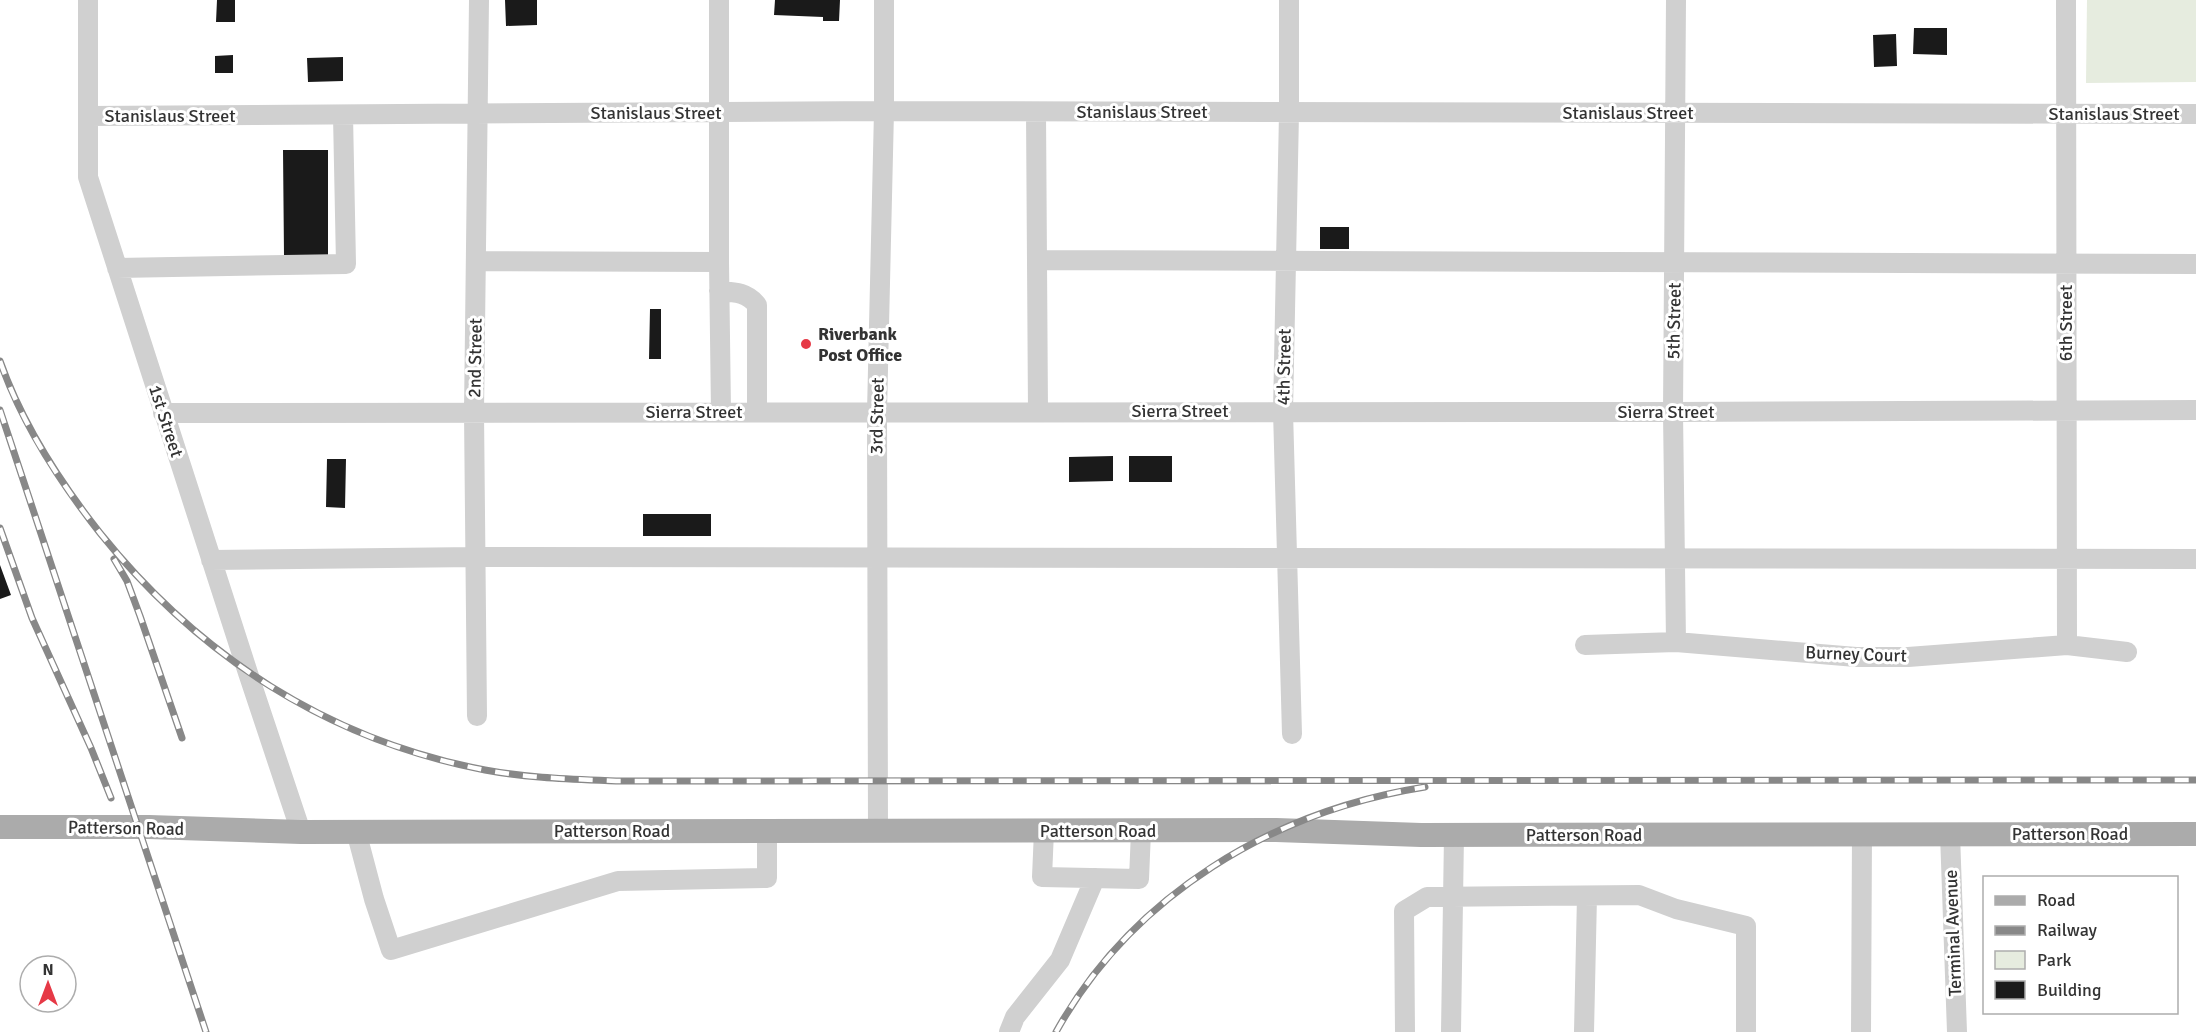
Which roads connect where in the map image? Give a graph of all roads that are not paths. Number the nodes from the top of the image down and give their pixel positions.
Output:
1 (88, 0) edge
2 (479, 0) edge
3 (719, 0) edge
4 (884, 0) edge
5 (1289, 0) edge
6 (1676, 0) edge
7 (2066, 0) edge
8 (884, 111) junction
9 (718, 112) junction
10 (1036, 112) junction
11 (1289, 113) junction
12 (1676, 113) junction
13 (479, 114) junction
14 (2066, 114) junction
15 (2196, 114) edge
16 (343, 115) junction
17 (88, 116) junction
18 (1037, 260) junction
19 (1287, 260) junction
20 (477, 261) junction
21 (1674, 261) junction
22 (719, 262) junction
23 (2066, 264) junction
24 (2196, 264) edge
25 (117, 268) junction
26 (719, 291) junction
27 (2067, 409) junction
28 (2196, 410) edge
29 (1283, 411) junction
30 (474, 412) junction
31 (721, 412) junction
32 (757, 412) junction
33 (877, 412) junction
34 (1038, 412) junction
35 (1673, 412) junction
36 (163, 413) junction
37 (476, 556) junction
38 (877, 558) junction
39 (1287, 558) junction
40 (2067, 558) junction
41 (2196, 559) edge
42 (211, 560) junction
43 (1675, 560) junction
44 (1676, 642) junction
45 (1585, 645) dead end
46 (2067, 645) junction
47 (2127, 652) dead end
48 (477, 716) dead end
49 (1292, 734) dead end
50 (0, 827) edge
51 (356, 831) junction
52 (1044, 831) junction
53 (1141, 831) junction
54 (301, 832) junction
55 (767, 832) junction
56 (878, 832) junction
57 (1862, 834) junction
58 (1950, 834) junction
59 (2196, 834) edge
60 (1454, 835) junction
61 (1095, 878) junction
62 (1587, 896) junction
63 (1453, 897) junction
64 (1009, 1032) edge
65 (1405, 1032) edge
66 (1451, 1032) edge
67 (1584, 1032) edge
68 (1746, 1032) edge
69 (1861, 1032) edge
70 (1957, 1032) edge

1 - 17 street, 1st Street
2 - 13 street, 2nd Street
3 - 9 street
4 - 8 street, 3rd Street
5 - 11 street, 4th Street
6 - 12 street, 5th Street
7 - 14 street, 6th Street
8 - 9 street, Stanislaus Street
8 - 10 street, Stanislaus Street
8 - 33 street, 3rd Street
9 - 13 street, Stanislaus Street
9 - 22 street
10 - 11 street, Stanislaus Street
10 - 18 street
11 - 12 street, Stanislaus Street
11 - 19 street, 4th Street
12 - 14 street, Stanislaus Street
12 - 21 street, 5th Street
13 - 16 street, Stanislaus Street
13 - 20 street, 2nd Street
14 - 15 street, Stanislaus Street
14 - 23 street, 6th Street
16 - 17 street, Stanislaus Street
16 - 25 street
17 - 25 street, 1st Street
18 - 19 street
18 - 34 street
19 - 21 street
19 - 29 street, 4th Street
20 - 22 street
20 - 30 street, 2nd Street
21 - 23 street
21 - 35 street, 5th Street
22 - 26 street
23 - 24 street
23 - 27 street, 6th Street
25 - 36 street, 1st Street
26 - 31 street
26 - 32 street
27 - 28 street, Sierra Street
27 - 35 street, Sierra Street
27 - 40 street, 6th Street
29 - 34 street, Sierra Street
29 - 35 street, Sierra Street
29 - 39 street, 4th Street
30 - 31 street, Sierra Street
30 - 36 street, Sierra Street
30 - 37 street, 2nd Street
31 - 32 street, Sierra Street
32 - 33 street, Sierra Street
33 - 34 street, Sierra Street
33 - 38 street, 3rd Street
35 - 43 street, 5th Street
36 - 42 street, 1st Street
37 - 38 street
37 - 42 street
37 - 48 street, 2nd Street
38 - 39 street
38 - 56 street, 3rd Street
39 - 43 street
39 - 49 street, 4th Street
40 - 41 street
40 - 43 street
40 - 46 street, 6th Street
42 - 54 street, 1st Street
43 - 44 street, 5th Street
44 - 45 street, Burney Court
44 - 46 street, Burney Court
46 - 47 street, Burney Court
50 - 54 main road, Patterson Road
51 - 54 main road, Patterson Road
51 - 55 main road, Patterson Road
51 - 55 street
52 - 53 main road, Patterson Road
52 - 56 main road, Patterson Road
52 - 61 street
53 - 60 main road, Patterson Road
53 - 61 street
55 - 56 main road, Patterson Road
57 - 58 main road, Patterson Road
57 - 60 main road, Patterson Road
57 - 69 street
58 - 59 main road, Patterson Road
58 - 70 street, Terminal Avenue
60 - 63 street
61 - 64 street
62 - 63 street
62 - 67 street
62 - 68 street
63 - 65 street
63 - 66 street

